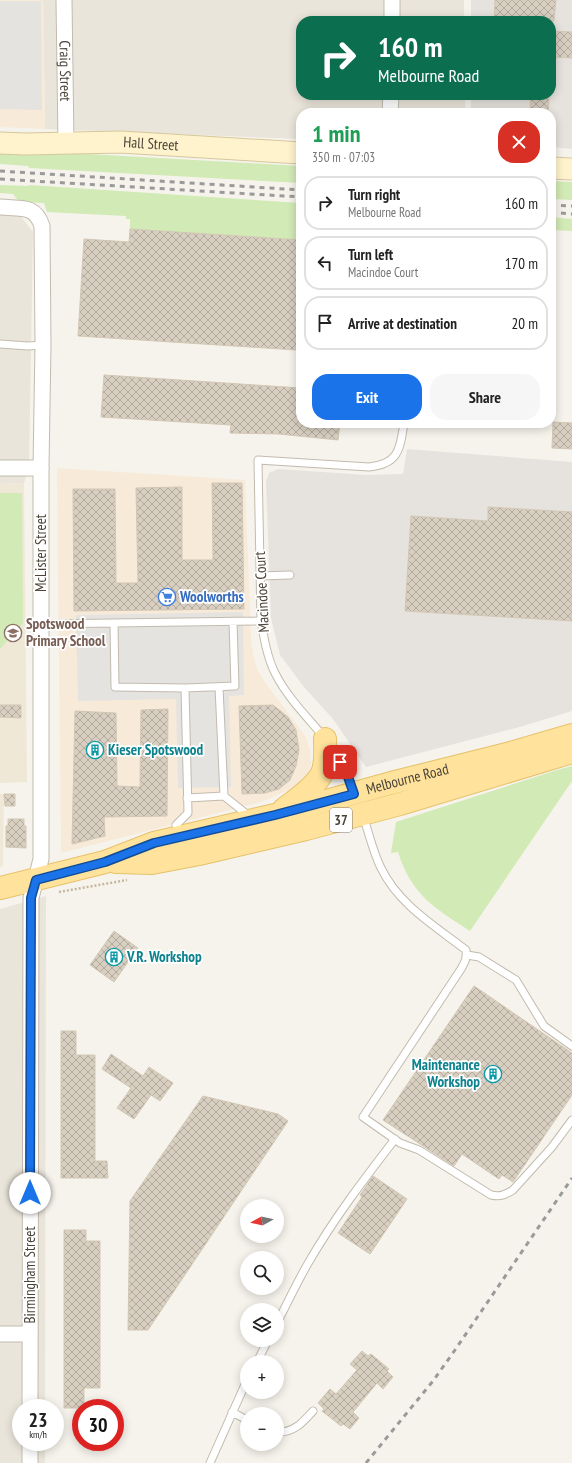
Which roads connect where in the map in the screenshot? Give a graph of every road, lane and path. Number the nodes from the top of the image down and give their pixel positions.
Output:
1 (64, 0) edge
2 (392, 0) edge
3 (392, 16) edge
4 (0, 143) edge
5 (66, 143) junction
6 (296, 153) edge
7 (556, 168) edge
8 (572, 170) edge
9 (0, 208) edge
10 (0, 344) edge
11 (43, 345) junction
12 (403, 428) edge
13 (0, 468) edge
14 (41, 468) junction
15 (290, 575) dead end
16 (260, 576) junction
17 (261, 621) junction
18 (233, 622) junction
19 (41, 624) junction
20 (114, 624) junction
21 (219, 687) junction
22 (185, 688) junction
23 (572, 735) edge
24 (325, 739) junction
25 (572, 752) edge
26 (224, 796) junction
27 (187, 798) junction
28 (358, 804) junction
29 (275, 815) junction
30 (254, 820) junction
31 (176, 825) dead end
32 (105, 862) junction
33 (36, 880) junction
34 (0, 888) edge
35 (467, 955) junction
36 (572, 1046) edge
37 (572, 1120) edge
38 (395, 1139) junction
39 (284, 1310) edge
40 (0, 1334) edge
41 (30, 1334) junction
42 (240, 1395) edge
43 (30, 1399) edge
44 (313, 1411) dead end
45 (232, 1412) junction
46 (240, 1416) edge
47 (284, 1431) edge
48 (30, 1451) edge
49 (30, 1463) edge
50 (210, 1463) edge

1 - 5 street, Craig Street
2 - 3 street
4 - 5 street, Hall Street
5 - 6 street, Hall Street
7 - 8 street
9 - 11 street, McLister Street
10 - 11 lane
11 - 14 street, McLister Street
12 - 16 lane, Macindoe Court
13 - 14 street
14 - 19 street, McLister Street
15 - 16 lane
16 - 17 lane, Macindoe Court
17 - 18 lane
17 - 24 lane, Macindoe Court
18 - 20 lane
18 - 21 lane
19 - 20 lane
19 - 33 street, McLister Street
20 - 22 lane
21 - 22 lane
21 - 26 lane
22 - 27 lane
23 - 28 main road, Melbourne Road / 37
24 - 28 lane, Macindoe Court
24 - 29 main road
25 - 28 main road, Melbourne Road / 37
26 - 27 lane
26 - 30 lane
27 - 31 lane
28 - 29 main road, Melbourne Road / 37
28 - 32 main road, Melbourne Road / 37
28 - 35 lane, Macindoe Court
29 - 30 main road, Melbourne Road / 37
30 - 32 main road, Melbourne Road / 37
32 - 33 main road, Melbourne Road / 37
33 - 34 main road, Melbourne Road / 37
33 - 41 street, Birmingham Street
35 - 36 lane
35 - 38 lane
37 - 38 lane
38 - 39 lane
40 - 41 street
41 - 43 street, Birmingham Street
42 - 45 lane
44 - 47 lane
45 - 46 lane
45 - 50 lane
48 - 49 street

